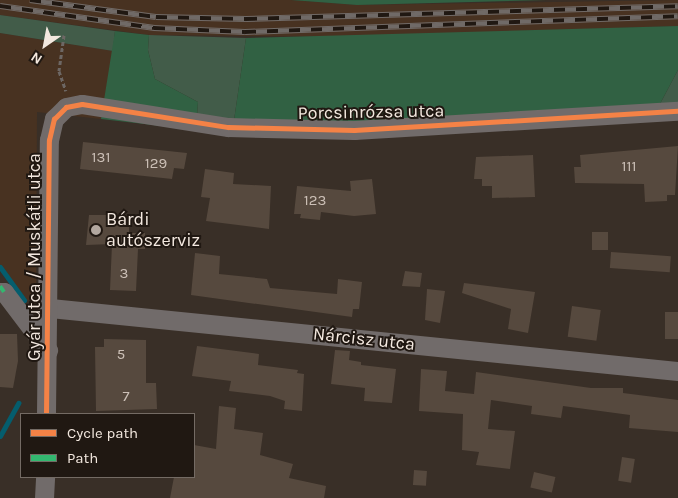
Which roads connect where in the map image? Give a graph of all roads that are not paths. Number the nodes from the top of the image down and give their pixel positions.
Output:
1 (66, 107) joint
2 (678, 111) edge
3 (0, 292) edge
4 (50, 308) junction
5 (48, 350) junction
6 (678, 371) edge
7 (46, 413) edge
8 (44, 478) edge
9 (44, 498) edge

1 - 2 street, Porcsinrózsa utca
1 - 4 street, Gyár utca / Muskátli utca
3 - 5 street
4 - 5 street, Gyár utca / Muskátli utca
4 - 6 street, Nárcisz utca
5 - 7 street, Gyár utca / Muskátli utca
8 - 9 street

